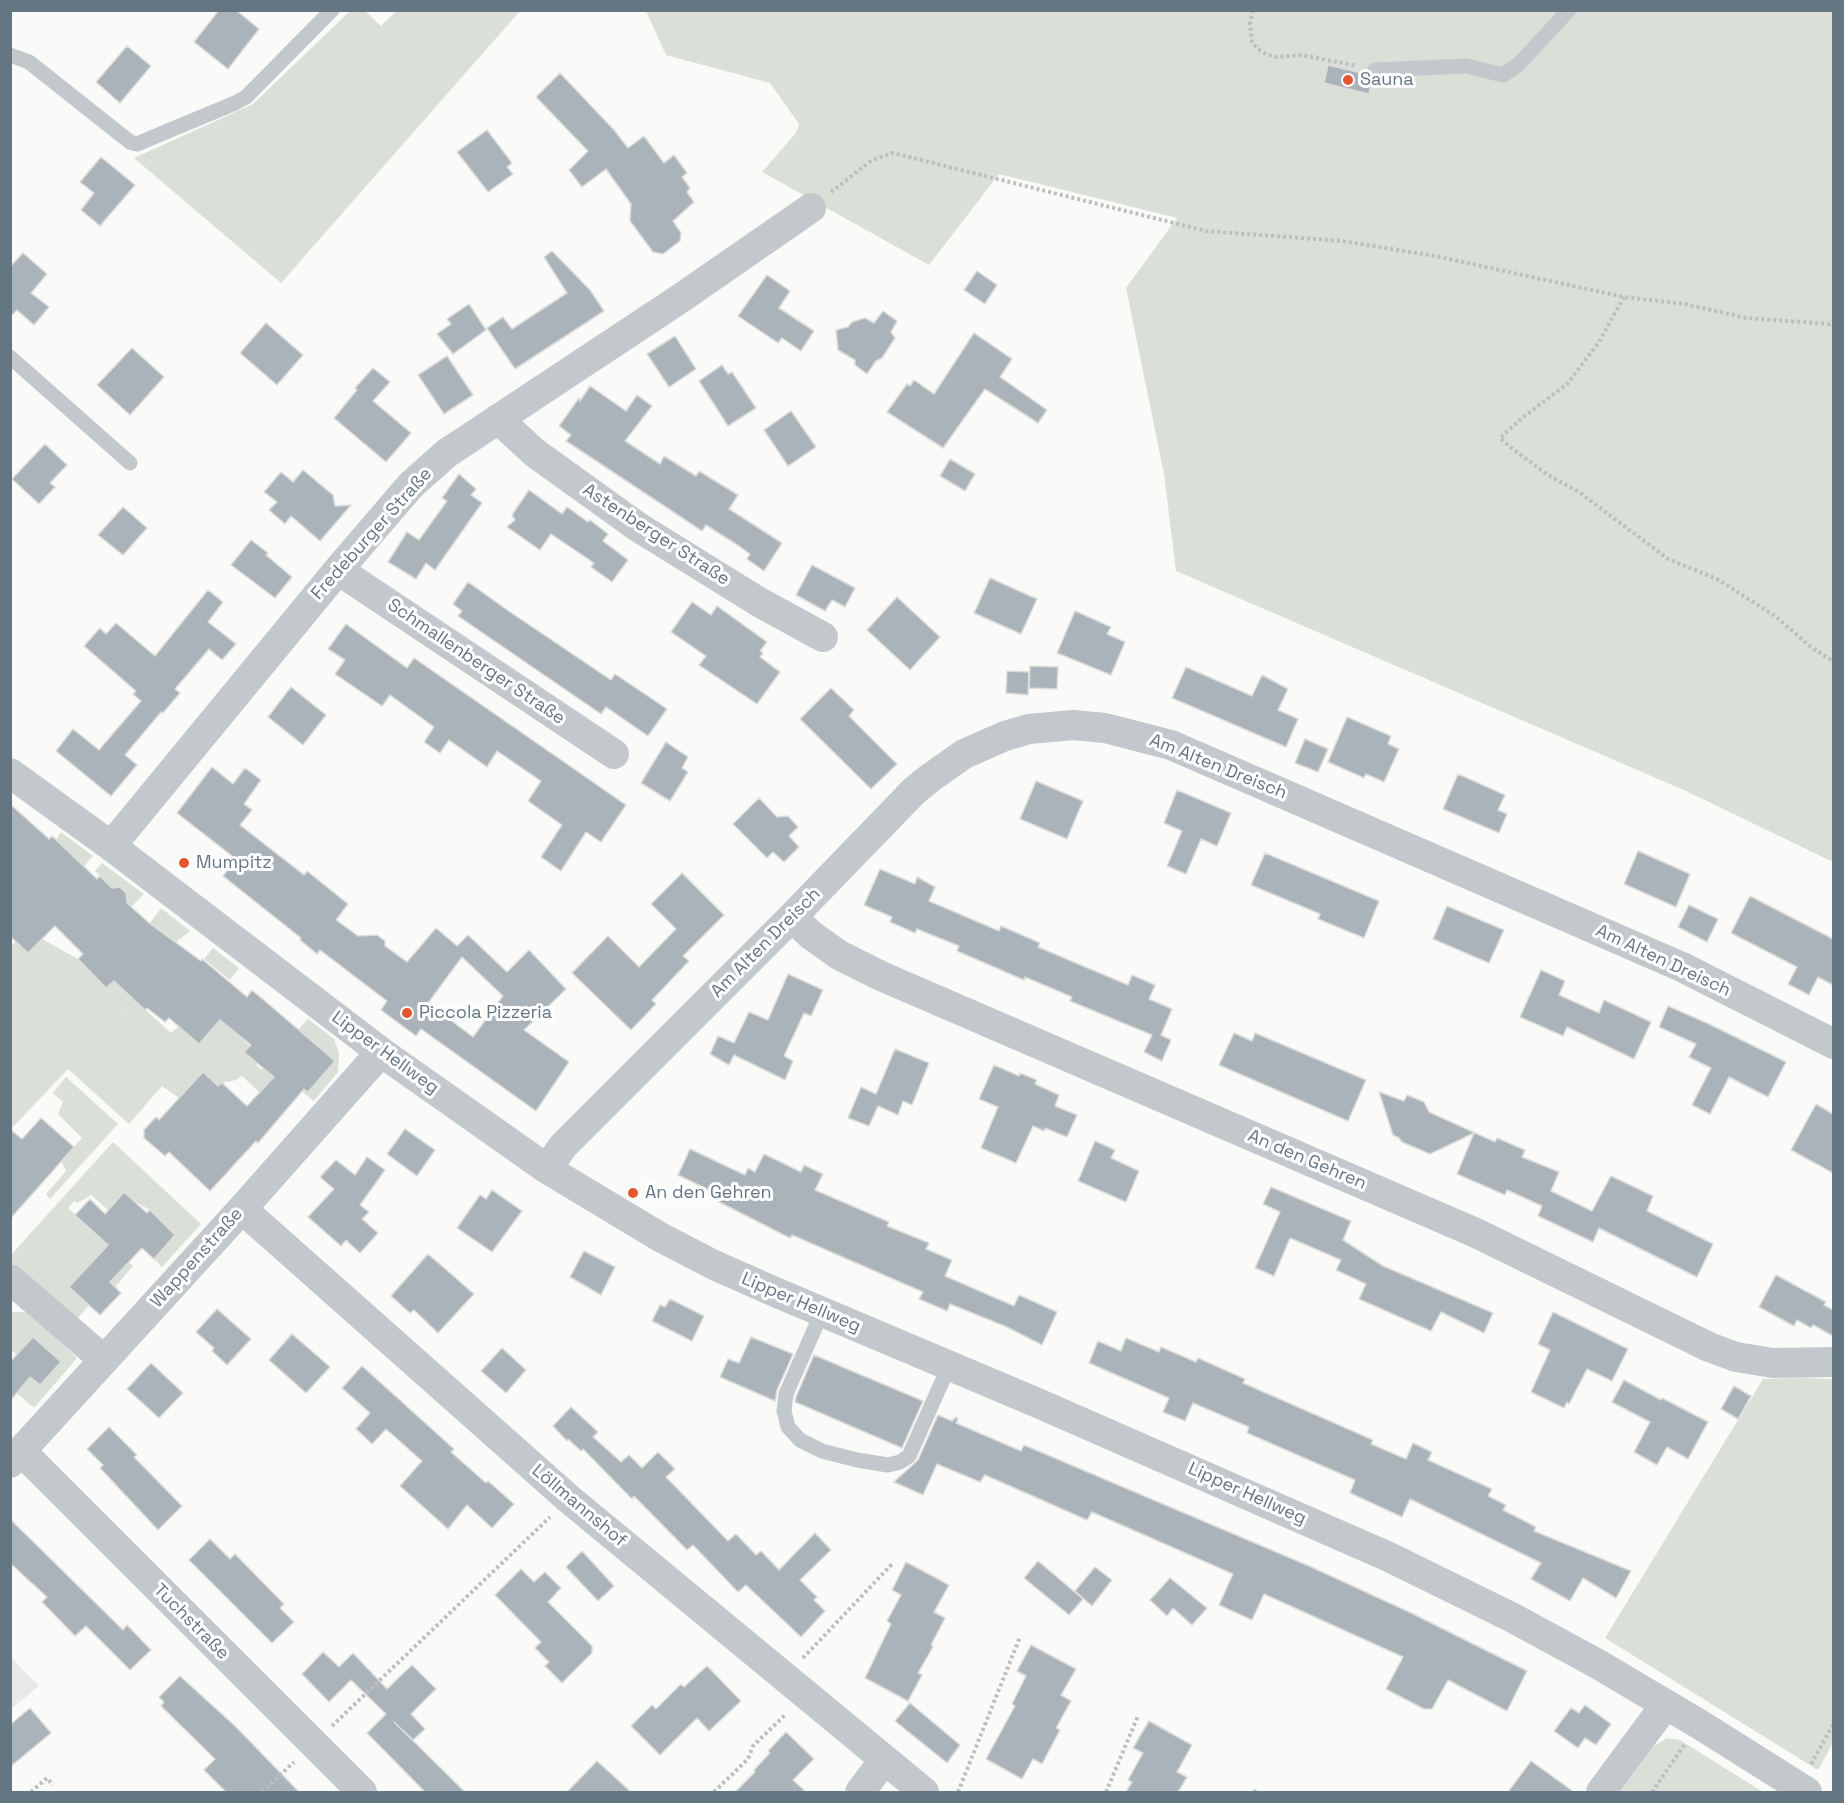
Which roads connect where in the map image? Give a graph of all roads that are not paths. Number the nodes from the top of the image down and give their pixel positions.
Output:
1 (332, 10) edge
2 (1569, 10) edge
3 (10, 55) edge
4 (1375, 70) road end
5 (812, 207) road end
6 (10, 357) edge
7 (498, 419) junction
8 (130, 463) dead end
9 (338, 570) junction
10 (823, 638) dead end
11 (614, 754) dead end
12 (10, 773) edge
13 (111, 846) junction
14 (792, 917) junction
15 (1833, 1044) edge
16 (381, 1052) junction
17 (547, 1169) junction
18 (242, 1209) junction
19 (10, 1279) edge
20 (822, 1312) junction
21 (104, 1360) junction
22 (1833, 1362) edge
23 (949, 1366) junction
24 (16, 1457) edge
25 (1666, 1704) junction
26 (885, 1760) junction
27 (1803, 1790) edge
28 (362, 1792) edge
29 (860, 1792) edge
30 (924, 1792) edge
31 (1601, 1792) edge

1 - 3 lane
2 - 4 lane
5 - 7 street, Fredeburger Straße
6 - 8 lane
7 - 9 street, Fredeburger Straße
7 - 10 street, Astenberger Straße
9 - 11 street, Schmallenberger Straße
9 - 13 street, Fredeburger Straße
12 - 13 street, Lipper Hellweg
13 - 16 street, Lipper Hellweg
14 - 15 street, Am Alten Dreisch
14 - 17 street, Am Alten Dreisch
14 - 22 street, An den Gehren
16 - 17 street, Lipper Hellweg
16 - 18 street, Wappenstraße
17 - 20 street, Lipper Hellweg
18 - 21 street, Wappenstraße
18 - 26 street, Löllmannshof
19 - 21 street
20 - 23 street, Lipper Hellweg
20 - 23 lane
21 - 24 street, Wappenstraße
23 - 25 street, Lipper Hellweg
24 - 28 street, Tuchstraße
25 - 27 street, Lipper Hellweg
25 - 31 street
26 - 29 street
26 - 30 street, Löllmannshof

